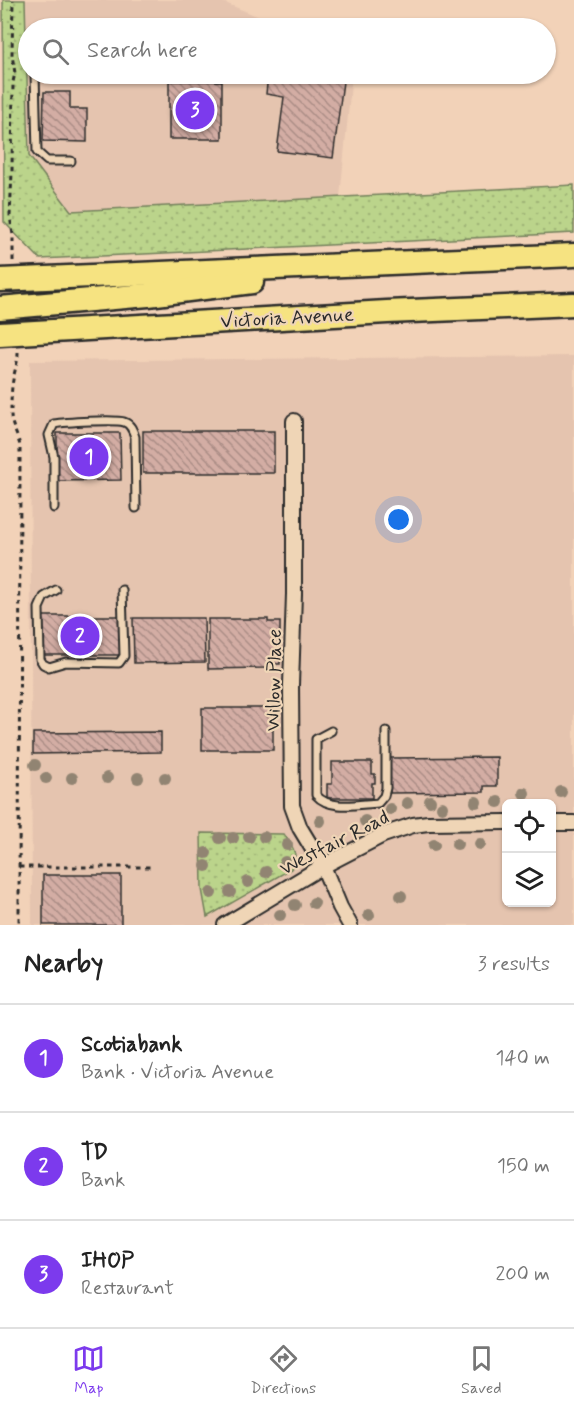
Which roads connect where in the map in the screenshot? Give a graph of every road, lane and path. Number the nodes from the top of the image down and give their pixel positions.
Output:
1 (13, 0) edge
2 (35, 84) edge
3 (71, 161) dead end
4 (574, 255) edge
5 (432, 261) junction
6 (6, 280) edge
7 (574, 290) edge
8 (574, 304) edge
9 (0, 308) edge
10 (387, 312) junction
11 (8, 334) edge
12 (294, 421) dead end
13 (54, 508) dead end
14 (136, 508) dead end
15 (56, 590) dead end
16 (122, 590) dead end
17 (331, 731) dead end
18 (386, 731) dead end
19 (502, 822) edge
20 (556, 823) edge
21 (574, 823) edge
22 (323, 866) junction
23 (19, 867) junction
24 (154, 867) dead end
25 (19, 925) edge
26 (225, 925) edge
27 (350, 925) edge

1 - 6 path
2 - 3 lane
4 - 5 highway
5 - 6 highway
5 - 9 highway
7 - 10 highway
8 - 10 highway, Victoria Avenue
10 - 11 highway, Victoria Avenue
11 - 23 path
12 - 22 street, Willow Place
13 - 14 lane
15 - 16 lane
17 - 18 lane
19 - 22 street, Westfair Road
20 - 21 street
22 - 26 street, Westfair Road
22 - 27 street, Willow Place
23 - 24 path
23 - 25 path

